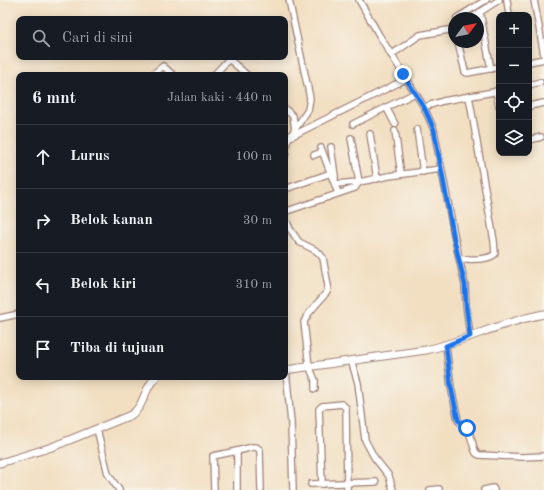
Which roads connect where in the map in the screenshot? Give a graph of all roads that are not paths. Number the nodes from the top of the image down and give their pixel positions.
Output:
1 (289, 0) edge
2 (359, 0) edge
3 (486, 0) edge
4 (499, 0) edge
5 (507, 0) edge
6 (534, 0) edge
7 (470, 12) edge
8 (480, 12) edge
9 (509, 12) edge
10 (448, 30) edge
11 (542, 30) edge
12 (484, 35) edge
13 (459, 48) edge
14 (391, 55) junction
15 (544, 55) edge
16 (544, 59) edge
17 (228, 60) edge
18 (230, 60) edge
19 (532, 61) edge
20 (496, 68) edge
21 (490, 69) junction
22 (156, 72) edge
23 (170, 72) edge
24 (217, 72) edge
25 (244, 72) edge
26 (406, 79) junction
27 (540, 82) dead end
28 (532, 84) edge
29 (496, 91) edge
30 (415, 93) junction
31 (469, 96) junction
32 (544, 103) edge
33 (532, 105) edge
34 (386, 107) junction
35 (424, 107) junction
36 (288, 112) edge
37 (353, 124) dead end
38 (395, 124) dead end
39 (417, 129) dead end
40 (294, 131) junction
41 (395, 131) dead end
42 (370, 134) dead end
43 (288, 138) edge
44 (288, 138) edge
45 (351, 138) dead end
46 (541, 138) dead end
47 (532, 140) edge
48 (331, 147) dead end
49 (314, 155) dead end
50 (441, 169) junction
51 (424, 172) junction
52 (331, 174) junction
53 (401, 174) junction
54 (377, 179) junction
55 (359, 182) junction
56 (335, 184) junction
57 (288, 188) edge
58 (338, 193) junction
59 (288, 213) edge
60 (288, 222) edge
61 (460, 259) junction
62 (544, 314) edge
63 (16, 315) edge
64 (0, 318) edge
65 (470, 336) junction
66 (446, 346) junction
67 (351, 360) junction
68 (309, 366) junction
69 (288, 370) edge
70 (153, 380) edge
71 (286, 380) edge
72 (315, 389) dead end
73 (97, 429) junction
74 (237, 451) junction
75 (544, 456) edge
76 (0, 463) edge
77 (376, 482) dead end
78 (348, 483) junction
79 (311, 484) dead end
80 (322, 484) junction
81 (119, 490) edge
82 (214, 490) edge
83 (237, 490) edge
84 (261, 490) edge
85 (293, 490) edge
86 (347, 490) edge
87 (393, 490) edge
88 (430, 490) edge
89 (439, 490) edge
90 (484, 490) edge
91 (494, 490) edge

1 - 40 street
2 - 14 street
3 - 7 street
4 - 8 street
5 - 9 street
6 - 11 street
10 - 14 street
11 - 15 street
12 - 21 street
13 - 21 street
14 - 26 street
16 - 19 street
17 - 24 street
18 - 25 street
20 - 21 street
22 - 23 street
26 - 30 street
26 - 44 street
27 - 28 street
29 - 31 street
30 - 34 street
30 - 35 street
31 - 35 street
31 - 61 street
32 - 33 street
34 - 37 street
34 - 38 street
35 - 50 street
36 - 40 street
39 - 51 street
40 - 43 street
41 - 53 street
42 - 54 street
45 - 55 street
46 - 47 street
48 - 56 street
49 - 52 street
50 - 51 street
50 - 61 street
51 - 53 street
52 - 56 street
52 - 57 street
53 - 54 street
54 - 55 street
55 - 56 street
55 - 58 street
56 - 58 street
58 - 59 street
60 - 68 street
61 - 65 street
62 - 65 street
63 - 64 street
65 - 66 street
66 - 67 street
66 - 75 street
67 - 68 street
67 - 87 street
68 - 69 street
68 - 72 street
70 - 73 street
71 - 85 street
73 - 76 street
73 - 81 street
74 - 82 street
74 - 83 street
74 - 84 street
77 - 78 street
78 - 80 street
78 - 80 street
78 - 86 street
79 - 80 street
88 - 89 street
90 - 91 street

